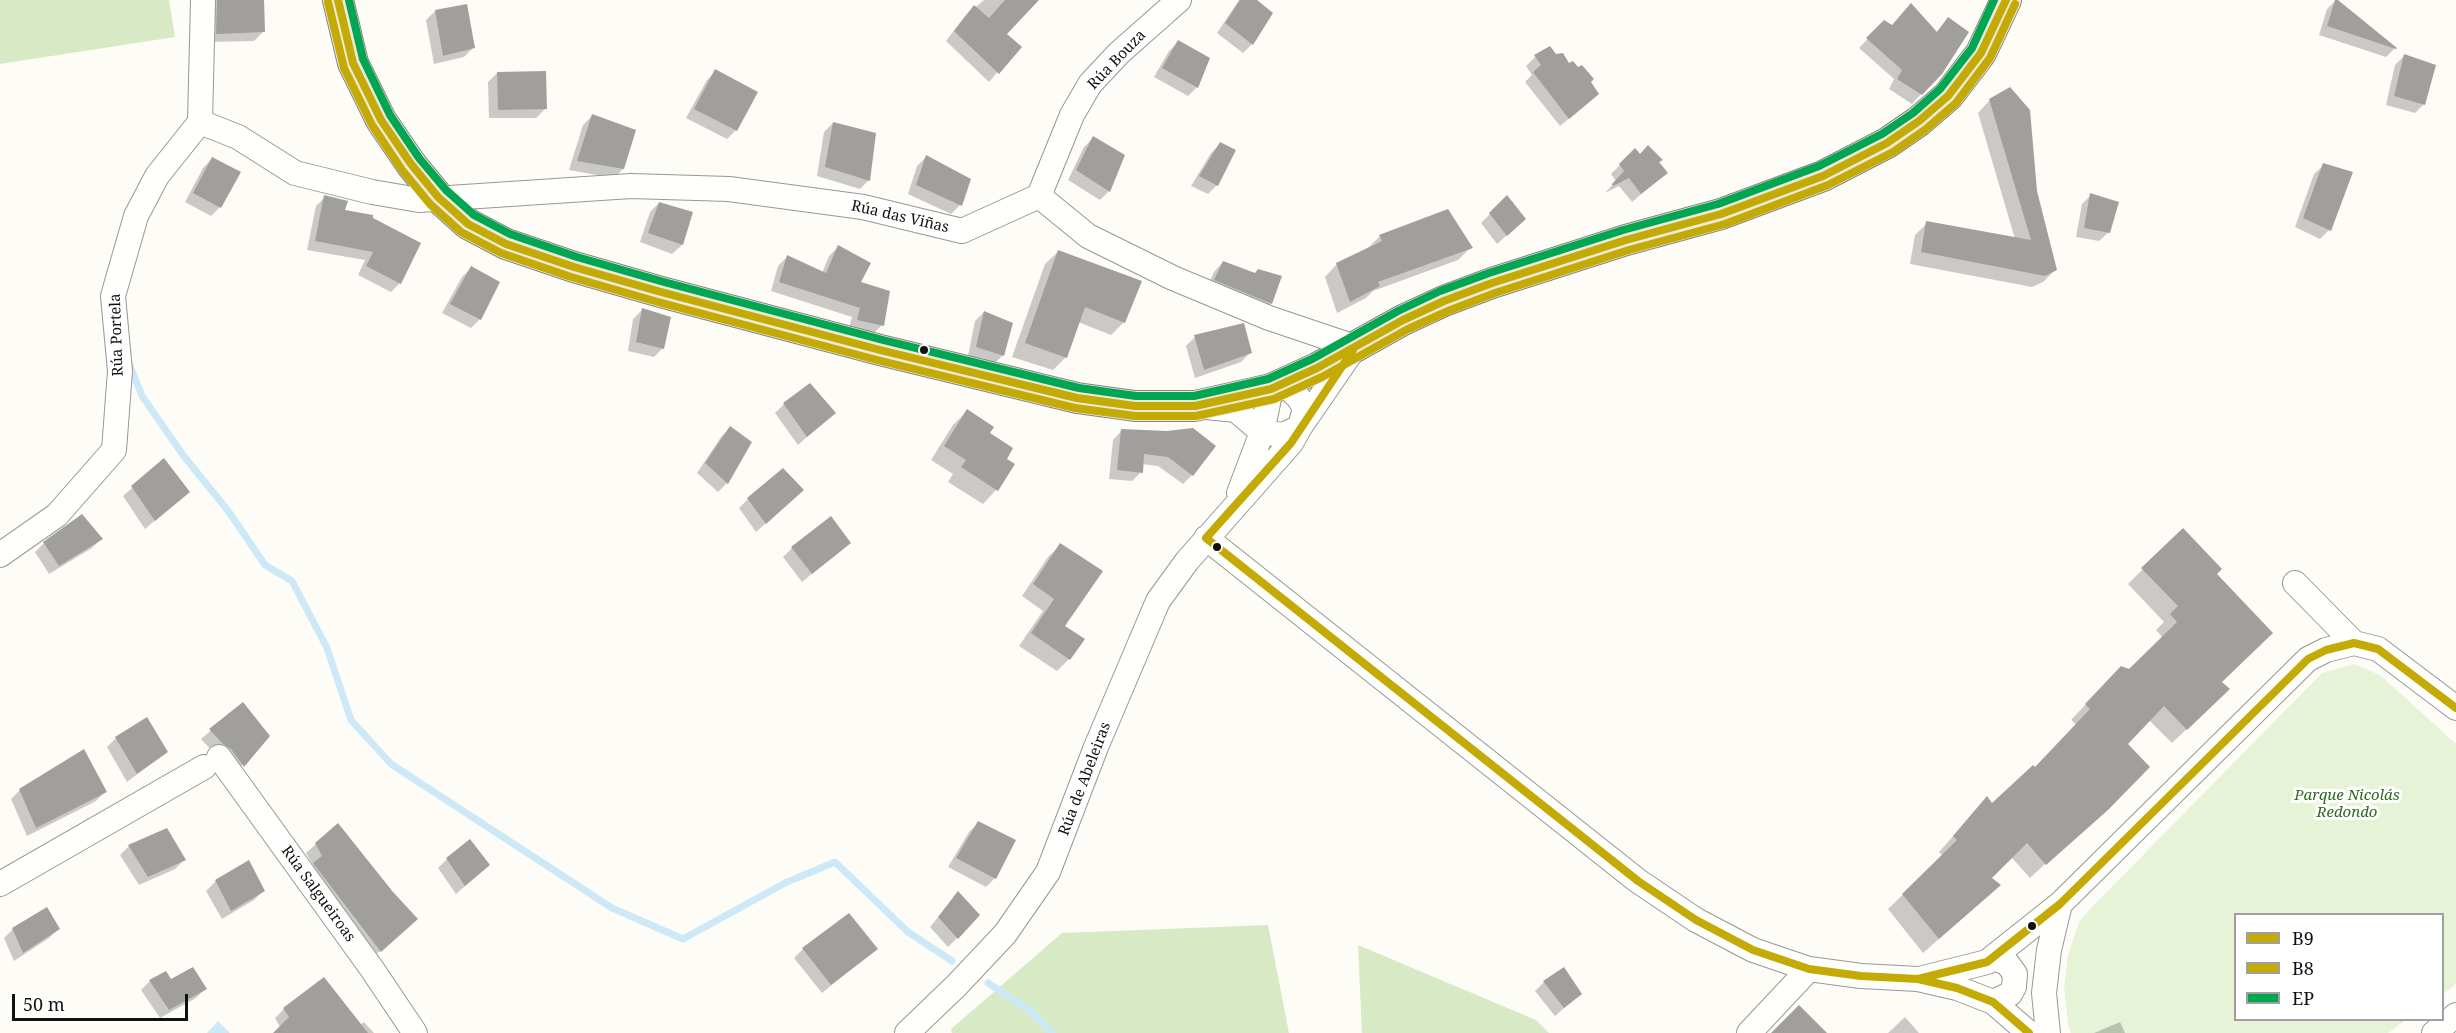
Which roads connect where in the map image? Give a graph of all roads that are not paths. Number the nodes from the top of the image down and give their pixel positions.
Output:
1 (203, 0) edge
2 (338, 0) edge
3 (1179, 0) edge
4 (2006, 0) edge
5 (200, 122) junction
6 (1039, 196) junction
7 (438, 197) junction
8 (1355, 347) junction
9 (1277, 387) junction
10 (1195, 406) junction
11 (1300, 427) junction
12 (1262, 432) junction
13 (1235, 505) junction
14 (1206, 538) junction
15 (0, 555) edge
16 (2295, 583) dead end
17 (2354, 643) junction
18 (2456, 708) edge
19 (0, 884) edge
20 (2060, 904) junction
21 (1993, 958) junction
22 (1809, 969) junction
23 (1918, 979) junction
24 (1993, 1002) junction
25 (2456, 1015) edge
26 (415, 1033) edge
27 (907, 1033) edge
28 (1749, 1033) edge
29 (2029, 1033) edge
30 (2048, 1033) edge
31 (2434, 1033) edge

1 - 5 street
2 - 7 main road
3 - 6 street, Rúa Bouza
4 - 8 main road
5 - 7 street, Rúa das Viñas
5 - 15 street, Rúa Portela
6 - 7 street, Rúa das Viñas
6 - 8 street
7 - 10 main road
8 - 9 main road
8 - 11 street, Rúa de Abeleiras
9 - 10 main road
9 - 11 street
9 - 12 street, Rúa de Abeleiras
10 - 12 street
11 - 12 street
11 - 13 street, Rúa de Abeleiras
12 - 13 street, Rúa de Abeleiras
13 - 14 street, Rúa de Abeleiras
14 - 22 street
14 - 27 street, Rúa de Abeleiras
16 - 17 street
17 - 18 street
17 - 20 street
19 - 26 street, Rúa Salgueiroas
20 - 21 street
20 - 30 street
21 - 23 street
21 - 24 street
22 - 23 street
22 - 28 street
23 - 24 street
24 - 29 street
25 - 31 street

